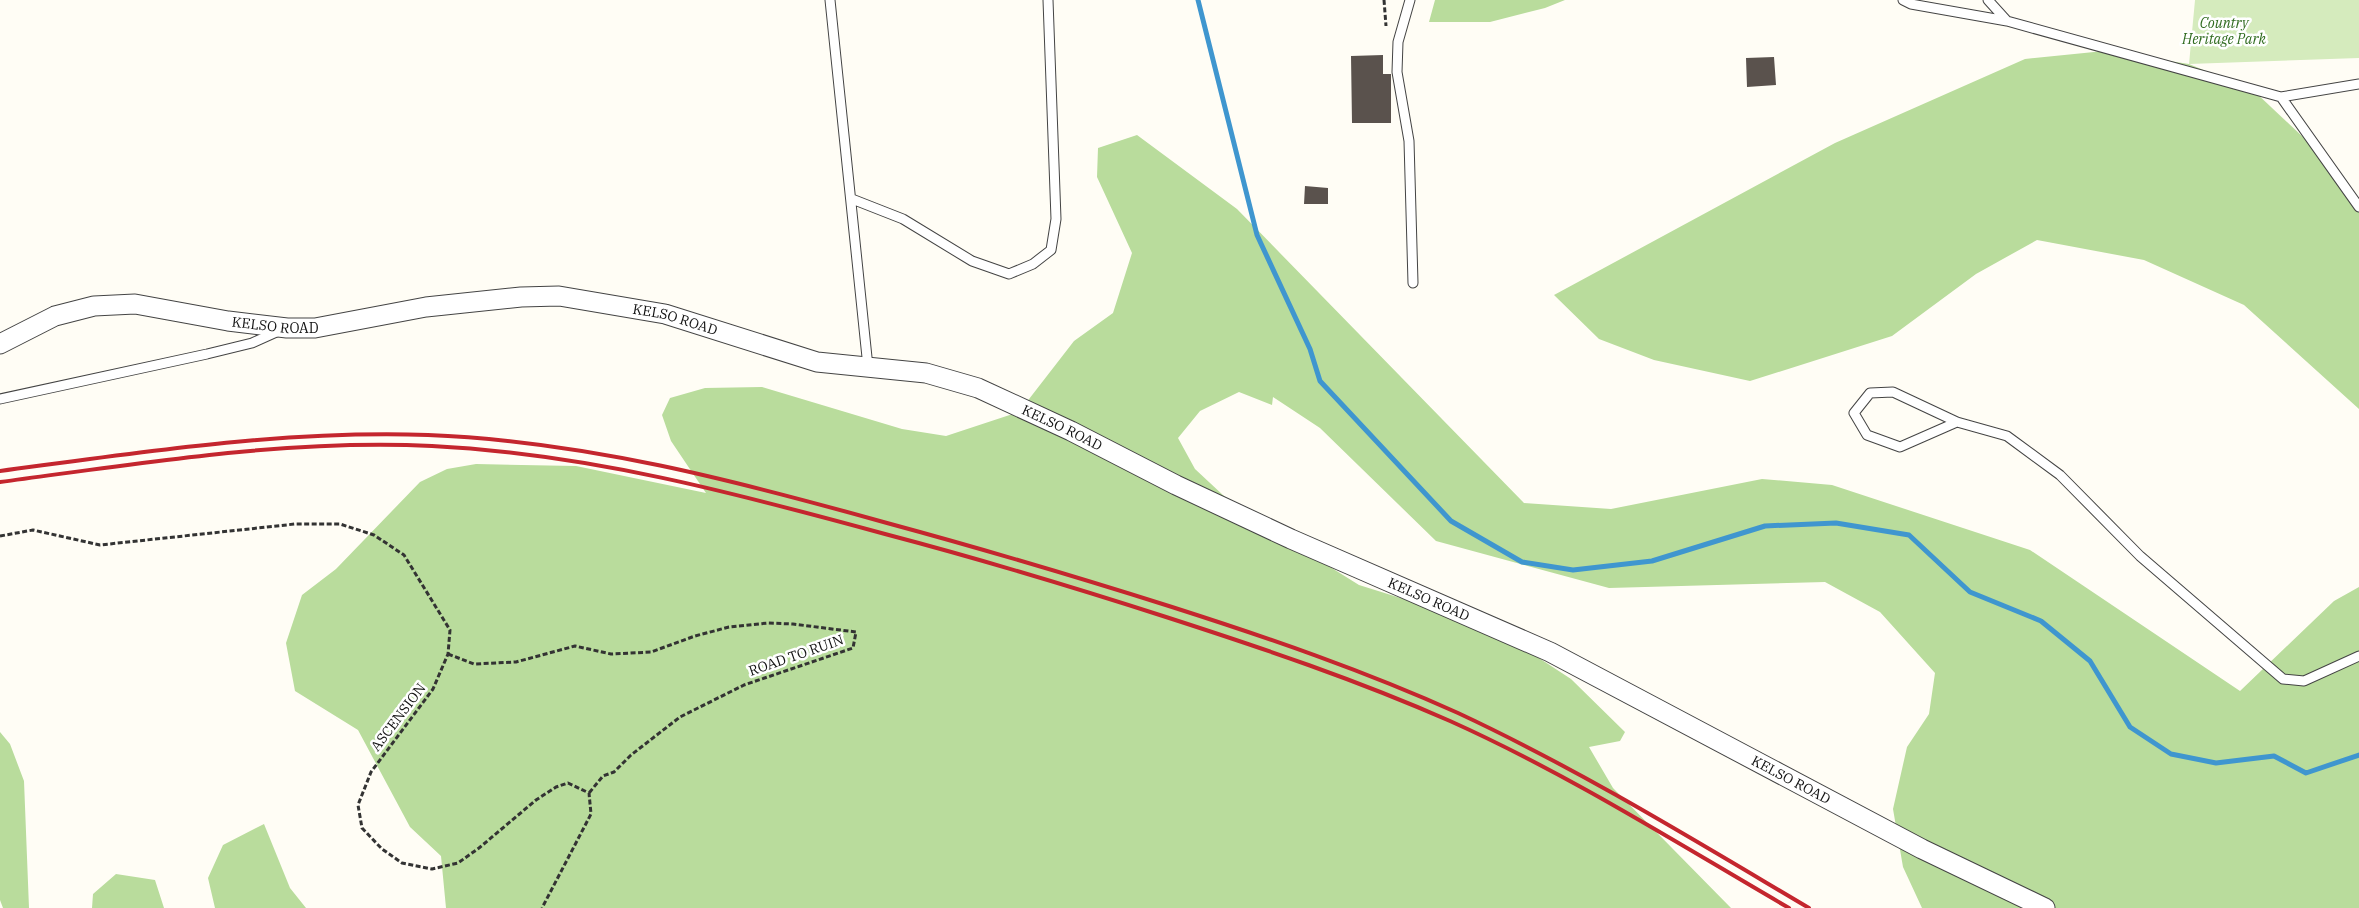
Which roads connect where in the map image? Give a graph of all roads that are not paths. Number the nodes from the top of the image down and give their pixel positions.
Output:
1 (830, 0) edge
2 (1048, 0) edge
3 (1410, 0) edge
4 (1903, 0) edge
5 (1988, 0) edge
6 (2006, 21) junction
7 (2359, 84) edge
8 (2282, 97) junction
9 (852, 199) junction
10 (2359, 207) edge
11 (1413, 283) dead end
12 (287, 328) junction
13 (0, 344) edge
14 (868, 367) junction
15 (0, 399) edge
16 (1957, 422) junction
17 (2359, 656) edge
18 (2045, 908) edge

1 - 9 lane
2 - 9 lane
3 - 11 lane
4 - 6 lane
5 - 6 lane
6 - 8 lane
7 - 8 lane
8 - 10 lane
9 - 14 lane
12 - 13 street, KELSO ROAD
12 - 14 street, KELSO ROAD
12 - 15 lane
14 - 18 street, KELSO ROAD
16 - 16 lane
16 - 17 lane

